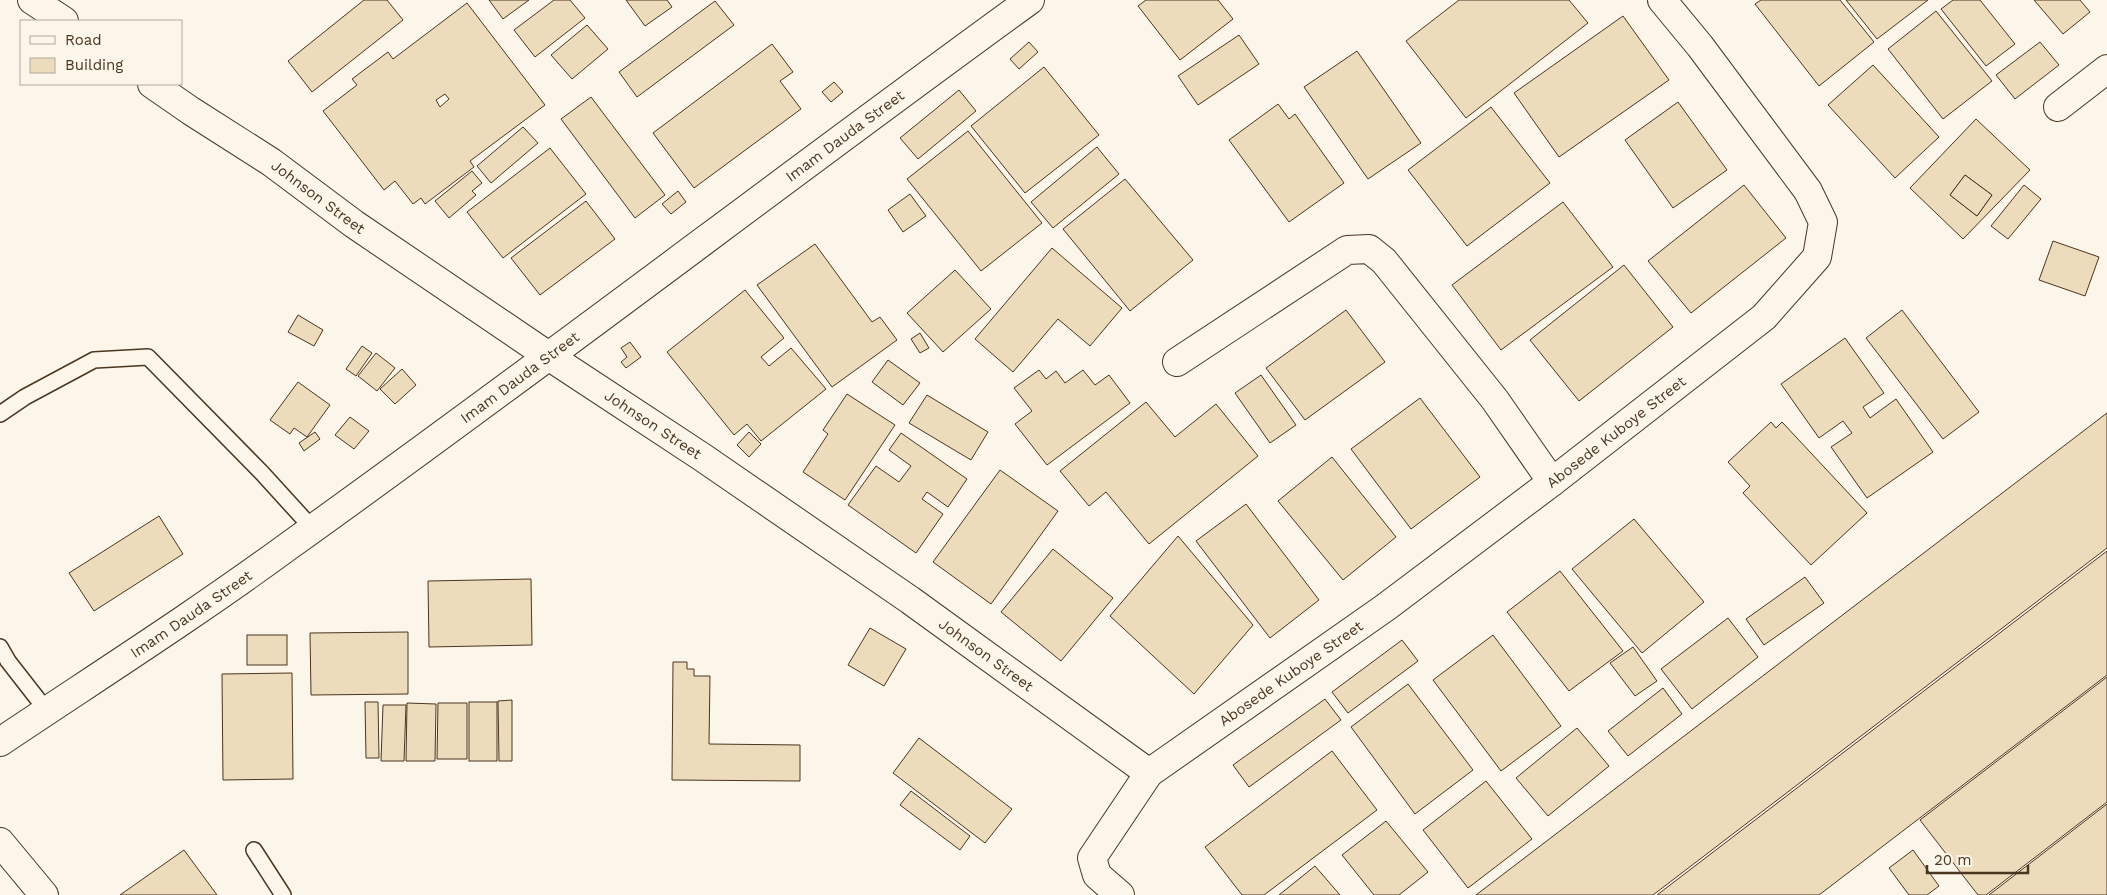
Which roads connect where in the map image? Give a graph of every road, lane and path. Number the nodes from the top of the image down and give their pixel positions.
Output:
1 (1030, 0) edge
2 (1662, 0) edge
3 (2107, 69) edge
4 (153, 85) edge
5 (2058, 107) dead end
6 (550, 357) junction
7 (1177, 362) dead end
8 (0, 414) edge
9 (1552, 482) junction
10 (313, 529) junction
11 (0, 647) edge
12 (47, 711) junction
13 (0, 742) edge
14 (1149, 773) junction
15 (0, 842) edge
16 (254, 850) dead end
17 (44, 895) edge
18 (283, 895) edge
19 (1120, 895) edge

1 - 6 street, Imam Dauda Street
2 - 9 street, Abosede Kuboye Street
3 - 5 street
4 - 6 street, Johnson Street
6 - 10 street, Imam Dauda Street
6 - 14 street, Johnson Street
7 - 9 street
8 - 10 lane
9 - 14 street, Abosede Kuboye Street
10 - 12 street, Imam Dauda Street
11 - 12 lane
12 - 13 street, Imam Dauda Street
14 - 19 street
15 - 17 street
16 - 18 lane

